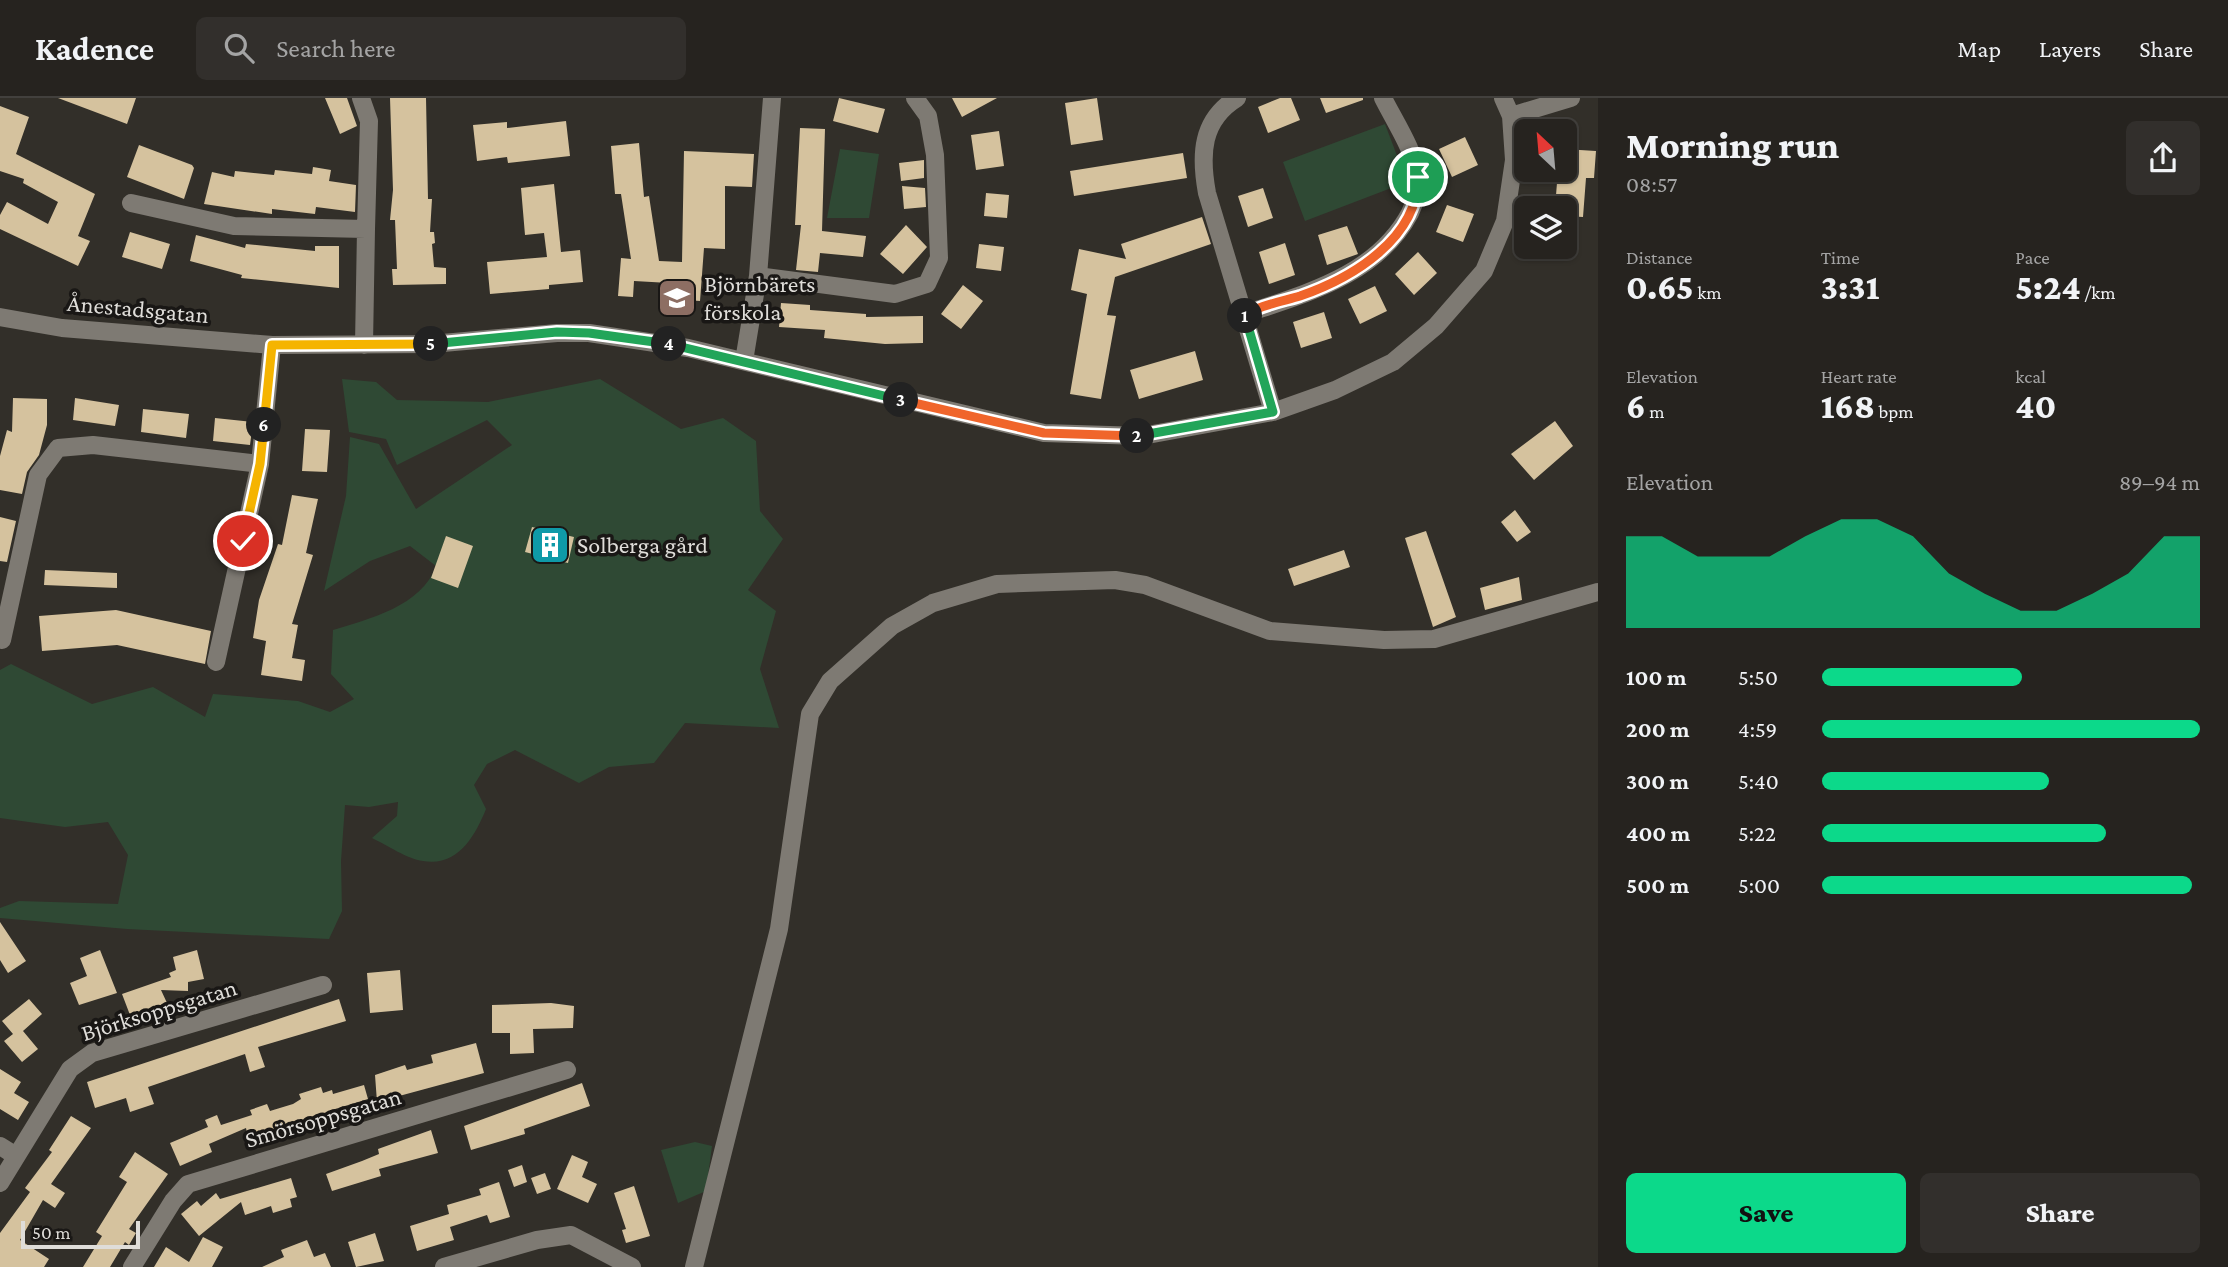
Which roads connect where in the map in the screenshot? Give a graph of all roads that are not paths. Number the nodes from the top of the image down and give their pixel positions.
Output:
1 (361, 98) edge
2 (772, 98) edge
3 (915, 98) edge
4 (1237, 98) edge
5 (1383, 98) edge
6 (1503, 98) edge
7 (1571, 98) edge
8 (1511, 116) junction
9 (131, 203) dead end
10 (366, 229) junction
11 (758, 276) junction
12 (1245, 314) junction
13 (0, 317) edge
14 (272, 345) junction
15 (364, 345) junction
16 (744, 361) junction
17 (1273, 412) junction
18 (260, 464) junction
19 (1598, 592) edge
20 (2, 640) dead end
21 (216, 662) dead end
22 (323, 985) dead end
23 (568, 1070) dead end
24 (0, 1146) edge
25 (16, 1156) junction
26 (0, 1183) edge
27 (132, 1267) edge
28 (443, 1267) edge
29 (632, 1267) edge
30 (694, 1267) edge

1 - 10 street
2 - 11 street
3 - 11 street
4 - 12 street
5 - 12 street
6 - 8 street, Ånestadsgatan
7 - 8 street
8 - 17 street, Ånestadsgatan
9 - 10 street
10 - 15 street
11 - 16 street
12 - 17 street
13 - 14 street, Ånestadsgatan
14 - 15 street, Ånestadsgatan
14 - 18 street
15 - 16 street, Ånestadsgatan
16 - 17 street, Ånestadsgatan
18 - 20 street
18 - 21 street
19 - 30 street
22 - 25 street, Björksoppsgatan
23 - 27 street, Smörsoppsgatan
24 - 25 street
25 - 26 street, Björksoppsgatan
28 - 29 street

